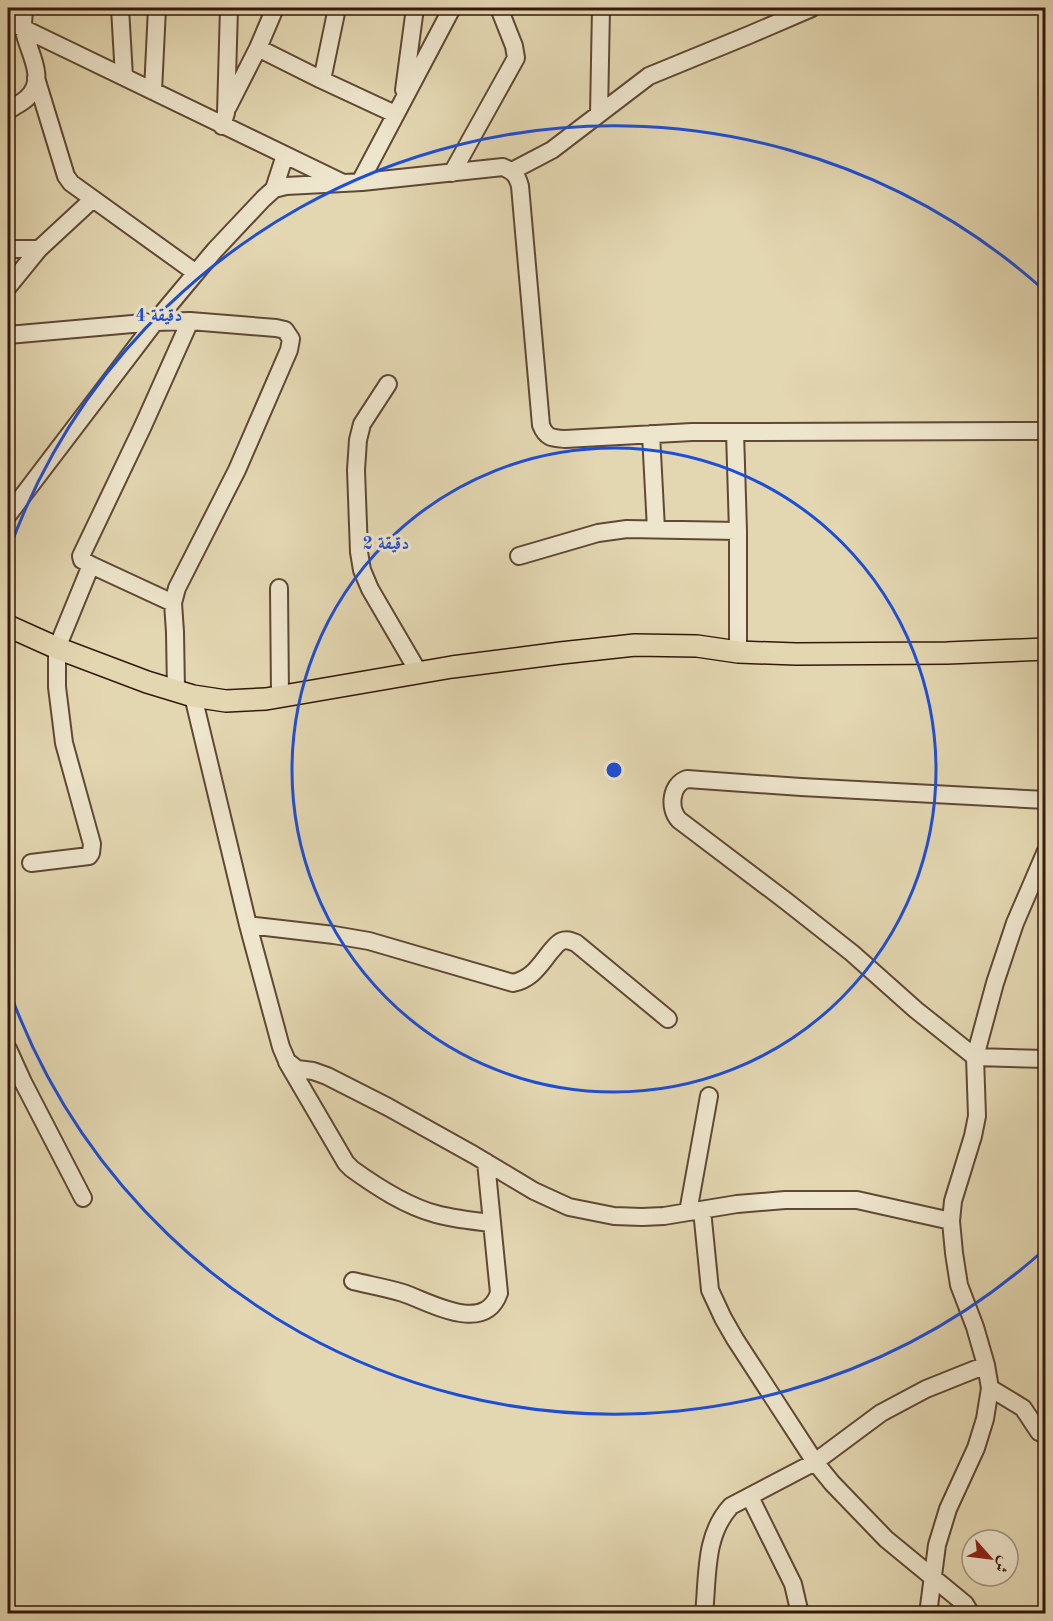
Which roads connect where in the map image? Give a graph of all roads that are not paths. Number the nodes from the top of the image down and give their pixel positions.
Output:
1 (24, 8) edge
2 (120, 8) edge
3 (157, 8) edge
4 (229, 8) edge
5 (274, 8) edge
6 (337, 8) edge
7 (415, 8) edge
8 (452, 8) edge
9 (499, 8) edge
10 (601, 8) edge
11 (807, 8) edge
12 (8, 21) edge
13 (23, 30) junction
14 (258, 48) junction
15 (124, 77) junction
16 (36, 78) junction
17 (322, 80) junction
18 (153, 91) junction
19 (398, 107) junction
20 (8, 111) edge
21 (599, 114) junction
22 (224, 119) junction
23 (285, 155) junction
24 (512, 171) junction
25 (452, 172) junction
26 (352, 183) junction
27 (274, 189) junction
28 (93, 199) junction
29 (8, 249) edge
30 (39, 249) junction
31 (196, 273) junction
32 (8, 287) edge
33 (190, 321) junction
34 (155, 322) junction
35 (8, 335) edge
36 (388, 384) dead end
37 (1046, 431) edge
38 (735, 432) junction
39 (651, 434) junction
40 (8, 515) edge
41 (656, 529) junction
42 (738, 531) junction
43 (519, 556) dead end
44 (91, 565) junction
45 (279, 588) dead end
46 (173, 603) junction
47 (8, 626) edge
48 (57, 648) junction
49 (1046, 649) edge
50 (738, 652) junction
51 (419, 673) junction
52 (184, 694) junction
53 (280, 696) junction
54 (1046, 800) edge
55 (1046, 851) edge
56 (31, 863) dead end
57 (248, 925) junction
58 (668, 1019) dead end
59 (8, 1049) edge
60 (975, 1057) junction
61 (1046, 1059) edge
62 (287, 1061) junction
63 (710, 1096) dead end
64 (486, 1162) junction
65 (83, 1198) dead end
66 (695, 1210) junction
67 (951, 1221) junction
68 (492, 1223) junction
69 (353, 1281) dead end
70 (986, 1365) junction
71 (990, 1388) junction
72 (1046, 1435) edge
73 (815, 1462) junction
74 (750, 1497) junction
75 (932, 1577) junction
76 (704, 1614) edge
77 (800, 1614) edge
78 (928, 1614) edge
79 (970, 1614) edge

1 - 13 street
2 - 15 street
3 - 18 street
4 - 22 street
5 - 14 street
6 - 17 street
7 - 19 street
8 - 19 street
9 - 25 street
10 - 21 street
11 - 21 street
12 - 13 street
13 - 15 street
13 - 16 street
14 - 17 street
14 - 22 street
15 - 18 street
16 - 20 street
16 - 28 street
17 - 19 street
18 - 22 street
19 - 26 street
21 - 24 street
22 - 23 street
23 - 26 street
23 - 27 street
24 - 25 street
24 - 39 street
25 - 26 street
26 - 27 street
27 - 31 street
28 - 30 street
28 - 31 street
29 - 30 street
30 - 32 street
31 - 34 street
33 - 34 street
33 - 44 street
33 - 46 street
34 - 35 street
34 - 40 street
36 - 51 street
37 - 38 street
38 - 39 street
38 - 42 street
39 - 41 street
41 - 42 street
41 - 43 street
42 - 50 street
44 - 46 street
44 - 48 street
45 - 53 street
46 - 52 street
47 - 48 main road
48 - 52 main road
48 - 56 street
49 - 50 main road
50 - 51 main road
51 - 53 main road
52 - 53 main road
52 - 57 street
54 - 60 street
55 - 60 street
57 - 58 street
57 - 62 street
59 - 65 street
60 - 61 street
60 - 67 street
62 - 64 street
62 - 68 street
63 - 66 street
64 - 66 street
64 - 68 street
66 - 67 street
66 - 73 street
67 - 70 street
68 - 69 street
70 - 71 street
70 - 73 street
71 - 72 street
71 - 75 street
73 - 74 street
73 - 75 street
74 - 76 street
74 - 77 street
75 - 78 street
75 - 79 street

